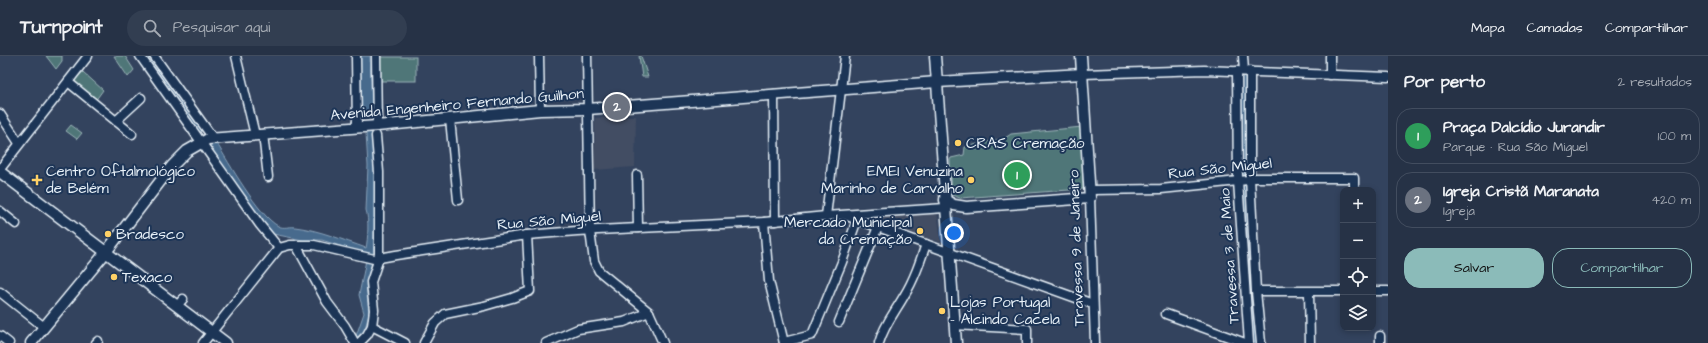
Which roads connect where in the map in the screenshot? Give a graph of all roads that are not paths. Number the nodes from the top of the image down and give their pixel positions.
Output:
1 (88, 56) edge
2 (140, 56) edge
3 (154, 56) edge
4 (236, 56) edge
5 (356, 56) edge
6 (376, 56) edge
7 (538, 56) edge
8 (587, 56) edge
9 (845, 56) edge
10 (935, 56) edge
11 (1081, 56) edge
12 (1243, 56) edge
13 (1330, 56) edge
14 (1244, 71) junction
15 (1083, 74) junction
16 (1330, 75) junction
17 (1388, 77) edge
18 (68, 82) junction
19 (937, 82) junction
20 (840, 90) junction
21 (774, 94) junction
22 (141, 98) dead end
23 (588, 109) junction
24 (540, 110) junction
25 (0, 114) edge
26 (450, 119) junction
27 (116, 121) junction
28 (357, 127) junction
29 (377, 131) junction
30 (132, 134) dead end
31 (259, 134) junction
32 (213, 138) junction
33 (202, 142) junction
34 (19, 143) junction
35 (0, 171) edge
36 (637, 175) dead end
37 (268, 177) dead end
38 (1249, 179) junction
39 (1238, 181) junction
40 (1354, 187) edge
41 (1090, 194) junction
42 (458, 200) dead end
43 (966, 207) junction
44 (945, 209) junction
45 (0, 211) edge
46 (844, 215) junction
47 (826, 216) junction
48 (857, 220) junction
49 (775, 221) junction
50 (764, 222) junction
51 (16, 224) dead end
52 (638, 228) junction
53 (878, 228) junction
54 (590, 231) junction
55 (527, 235) junction
56 (926, 244) junction
57 (296, 245) junction
58 (279, 248) junction
59 (106, 252) junction
60 (948, 252) junction
61 (373, 259) junction
62 (1256, 291) junction
63 (1340, 291) edge
64 (1376, 291) edge
65 (1388, 291) edge
66 (0, 292) edge
67 (1309, 292) junction
68 (1093, 304) junction
69 (649, 312) junction
70 (1166, 314) dead end
71 (839, 322) dead end
72 (954, 325) junction
73 (372, 326) junction
74 (44, 327) junction
75 (212, 332) junction
76 (0, 336) edge
77 (9, 343) edge
78 (31, 343) edge
79 (204, 343) edge
80 (226, 343) edge
81 (355, 343) edge
82 (359, 343) edge
83 (405, 343) edge
84 (424, 343) edge
85 (546, 343) edge
86 (663, 343) edge
87 (784, 343) edge
88 (879, 343) edge
89 (956, 343) edge
90 (1027, 343) edge
91 (1095, 343) edge
92 (1245, 343) edge
93 (1249, 343) edge
94 (1261, 343) edge
95 (1310, 343) edge

1 - 18 street
2 - 33 street
3 - 32 street
4 - 31 street
5 - 28 street
6 - 29 street
7 - 24 street
8 - 23 street
9 - 20 street
10 - 19 main road
11 - 15 main road, Travessa 9 de Janeiro
12 - 14 street, Travessa 3 de Maio
13 - 16 street
14 - 15 street, Avenida Engenheiro Fernando Guilhon
14 - 16 street, Avenida Engenheiro Fernando Guilhon
14 - 38 street, Travessa 3 de Maio
14 - 39 street, Travessa 3 de Maio
15 - 19 main road, Avenida Engenheiro Fernando Guilhon
15 - 41 main road, Travessa 9 de Janeiro
16 - 17 street, Avenida Engenheiro Fernando Guilhon
18 - 27 street
18 - 34 street
19 - 20 main road, Avenida Engenheiro Fernando Guilhon
19 - 44 main road
20 - 21 main road, Avenida Engenheiro Fernando Guilhon
20 - 47 street
21 - 23 main road, Avenida Engenheiro Fernando Guilhon
21 - 49 street
22 - 27 street
23 - 24 main road, Avenida Engenheiro Fernando Guilhon
23 - 54 street
24 - 26 main road, Avenida Engenheiro Fernando Guilhon
25 - 34 street
26 - 29 main road, Avenida Engenheiro Fernando Guilhon
26 - 42 street
27 - 30 street
28 - 29 main road, Avenida Engenheiro Fernando Guilhon
28 - 31 main road, Avenida Engenheiro Fernando Guilhon
29 - 61 street
31 - 32 main road, Avenida Engenheiro Fernando Guilhon
31 - 37 street
32 - 33 main road, Avenida Engenheiro Fernando Guilhon
33 - 58 street
33 - 59 main road, Avenida Engenheiro Fernando Guilhon
34 - 35 street
35 - 59 main road
36 - 52 street
38 - 39 street, Rua São Miguel
38 - 40 street, Rua São Miguel
38 - 62 street, Travessa 3 de Maio
39 - 41 street, Rua São Miguel
39 - 93 street, Travessa 3 de Maio
41 - 43 main road, Rua São Miguel
41 - 68 street, Travessa 9 de Janeiro
43 - 44 main road, Rua São Miguel
43 - 44 main road, Rua São Miguel
44 - 46 street, Rua São Miguel
44 - 60 main road
45 - 51 street
46 - 47 street, Rua São Miguel
46 - 48 street
47 - 49 street, Rua São Miguel
48 - 53 street
48 - 87 street
49 - 50 street, Rua São Miguel
50 - 52 street, Rua São Miguel
50 - 87 street
52 - 54 street, Rua São Miguel
53 - 56 street
53 - 71 street
54 - 55 street, Rua São Miguel
54 - 69 street
55 - 61 street, Rua São Miguel
55 - 84 street
56 - 60 street
56 - 88 street
57 - 58 street, Rua São Miguel
57 - 61 street, Rua São Miguel
57 - 81 street
58 - 75 street
59 - 74 main road, Avenida Engenheiro Fernando Guilhon
59 - 75 main road
60 - 68 street
60 - 72 main road
61 - 73 street
62 - 67 street
62 - 94 street, Travessa 3 de Maio
63 - 67 street
64 - 65 street
66 - 74 street
67 - 95 street
68 - 91 street, Travessa 9 de Janeiro
69 - 85 street
69 - 86 street
70 - 92 street
72 - 89 main road
72 - 90 street
73 - 82 street
73 - 83 street
74 - 78 main road, Avenida Engenheiro Fernando Guilhon
75 - 79 street
75 - 80 main road
76 - 77 street

